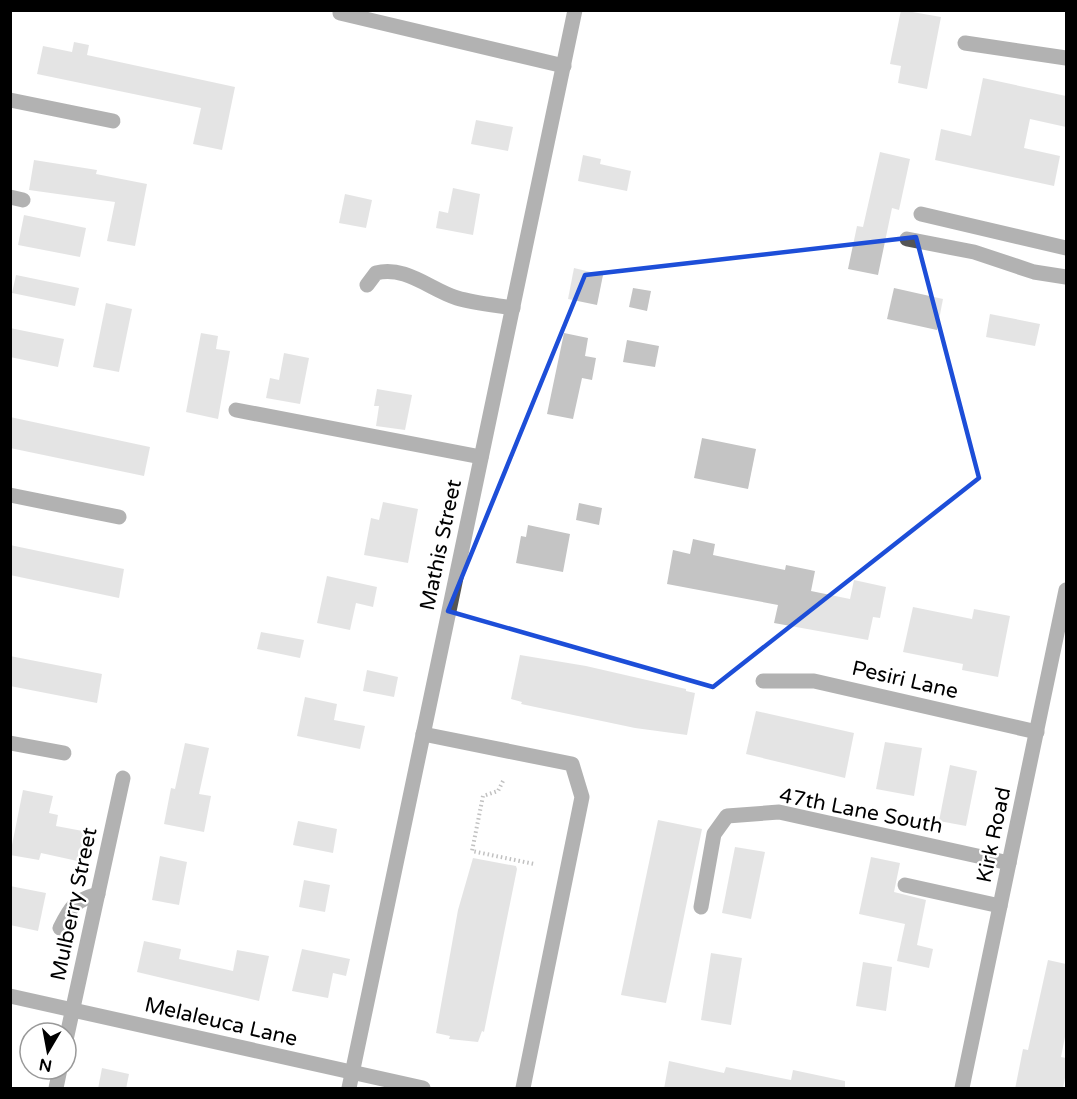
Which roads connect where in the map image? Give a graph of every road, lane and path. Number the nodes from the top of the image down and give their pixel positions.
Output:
1 (575, 10) edge
2 (340, 13) dead end
3 (964, 43) dead end
4 (1066, 58) edge
5 (564, 66) junction
6 (10, 100) edge
7 (113, 121) dead end
8 (921, 214) dead end
9 (907, 239) dead end
10 (1066, 248) edge
11 (1066, 277) edge
12 (367, 285) dead end
13 (513, 308) junction
14 (236, 410) dead end
15 (481, 457) junction
16 (10, 495) edge
17 (118, 517) dead end
18 (1066, 590) edge
19 (764, 681) dead end
20 (1036, 732) junction
21 (423, 734) junction
22 (10, 743) edge
23 (64, 753) dead end
24 (123, 778) dead end
25 (503, 781) dead end
26 (1009, 863) junction
27 (534, 864) dead end
28 (905, 885) dead end
29 (98, 894) junction
30 (1000, 906) junction
31 (702, 907) dead end
32 (60, 928) dead end
33 (10, 996) edge
34 (72, 1010) junction
35 (70, 1021) edge
36 (352, 1073) junction
37 (349, 1089) edge
38 (423, 1089) edge
39 (523, 1089) edge
40 (962, 1089) edge

1 - 5 street, Mathis Street
2 - 5 street
3 - 4 street
5 - 13 street, Mathis Street
6 - 7 street
8 - 10 street
9 - 11 street
12 - 13 street
13 - 15 street, Mathis Street
14 - 15 street
15 - 21 street, Mathis Street
16 - 17 street
18 - 20 street, Kirk Road
19 - 20 street, Pesiri Lane
20 - 26 street, Kirk Road
21 - 36 street, Mathis Street
21 - 39 street
22 - 23 street
24 - 29 street, Mulberry Street
25 - 27 path
26 - 30 street, Kirk Road
26 - 31 street, 47th Lane South
28 - 30 street
29 - 32 street
29 - 34 street, Mulberry Street
30 - 40 street, Kirk Road
33 - 34 street, Melaleuca Lane
34 - 35 street, Mulberry Street
34 - 36 street, Melaleuca Lane
36 - 37 street, Mathis Street
36 - 38 street, Melaleuca Lane

